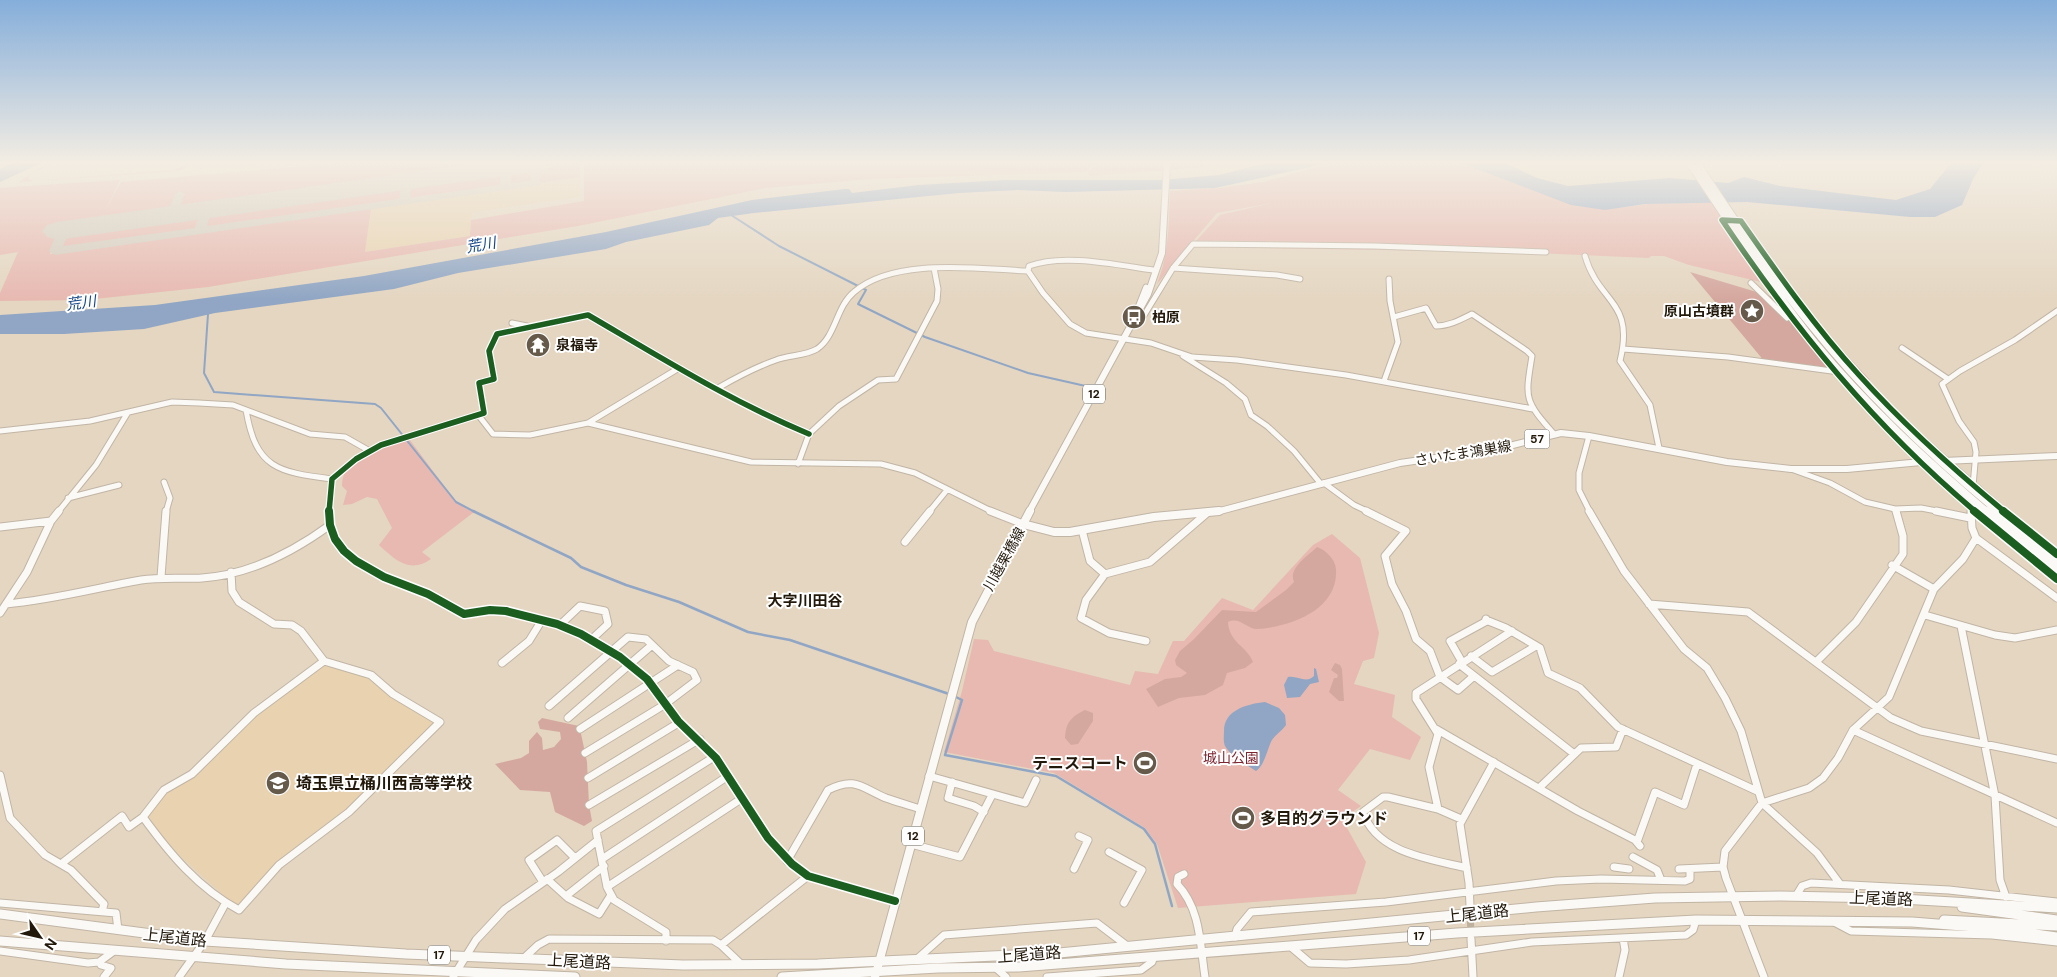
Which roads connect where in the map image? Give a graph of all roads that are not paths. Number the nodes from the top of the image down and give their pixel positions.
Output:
1 (1165, 209) edge
2 (1721, 209) edge
3 (1728, 209) edge
4 (1546, 252) dead end
5 (1585, 256) dead end
6 (1770, 260) junction
7 (1750, 262) junction
8 (934, 268) junction
9 (1153, 270) dead end
10 (1172, 270) junction
11 (1028, 271) junction
12 (1161, 271) dead end
13 (1300, 279) dead end
14 (1389, 279) dead end
15 (1750, 283) dead end
16 (1146, 287) dead end
17 (2057, 311) edge
18 (1138, 316) junction
19 (1394, 317) junction
20 (1792, 321) junction
21 (512, 323) dead end
22 (529, 326) junction
23 (1125, 338) junction
24 (1902, 348) dead end
25 (1623, 349) junction
26 (1182, 354) junction
27 (678, 368) junction
28 (1832, 371) junction
29 (1859, 375) junction
30 (1948, 379) junction
31 (1384, 381) junction
32 (718, 388) junction
33 (246, 410) junction
34 (1533, 410) junction
35 (128, 414) junction
36 (479, 416) junction
37 (588, 423) junction
38 (0, 431) edge
39 (809, 434) junction
40 (1554, 434) junction
41 (1589, 436) junction
42 (1659, 448) junction
43 (368, 450) junction
44 (2057, 456) edge
45 (1975, 460) junction
46 (1920, 462) junction
47 (1947, 462) junction
48 (798, 464) junction
49 (1791, 470) junction
50 (332, 479) junction
51 (164, 482) dead end
52 (1322, 484) junction
53 (119, 485) dead end
54 (1973, 485) junction
55 (947, 490) junction
56 (68, 498) junction
57 (1970, 506) junction
58 (1895, 508) junction
59 (1207, 513) junction
60 (1970, 518) junction
61 (51, 521) junction
62 (1023, 524) junction
63 (330, 525) junction
64 (0, 527) edge
65 (1082, 530) junction
66 (1976, 538) junction
67 (905, 542) dead end
68 (2057, 554) edge
69 (2057, 560) edge
70 (1892, 565) junction
71 (2057, 570) edge
72 (231, 572) junction
73 (1105, 574) junction
74 (161, 577) junction
75 (2057, 579) edge
76 (1934, 589) junction
77 (2057, 598) edge
78 (6, 604) junction
79 (1649, 604) junction
80 (0, 612) edge
81 (1925, 615) junction
82 (542, 620) junction
83 (560, 625) junction
84 (1961, 626) junction
85 (2057, 630) edge
86 (1512, 631) junction
87 (592, 640) junction
88 (1146, 641) dead end
89 (652, 645) junction
90 (1536, 646) junction
91 (610, 652) junction
92 (1471, 656) junction
93 (324, 661) junction
94 (1816, 662) junction
95 (502, 663) dead end
96 (1460, 663) junction
97 (629, 665) junction
98 (678, 665) junction
99 (1474, 676) junction
100 (1440, 677) junction
101 (651, 685) junction
102 (664, 705) junction
103 (549, 706) dead end
104 (1876, 708) junction
105 (568, 718) dead end
106 (680, 722) junction
107 (580, 729) dead end
108 (1436, 729) junction
109 (1623, 729) junction
110 (1854, 730) junction
111 (700, 739) junction
112 (1985, 743) junction
113 (585, 753) dead end
114 (1573, 753) junction
115 (714, 757) junction
116 (2057, 759) edge
117 (1494, 762) junction
118 (1698, 764) junction
119 (0, 775) edge
120 (728, 776) junction
121 (929, 776) junction
122 (588, 778) dead end
123 (1036, 780) dead end
124 (952, 782) junction
125 (1539, 788) junction
126 (1757, 791) junction
127 (1996, 796) junction
128 (991, 797) junction
129 (741, 799) junction
130 (1762, 803) junction
131 (589, 805) dead end
132 (920, 809) junction
133 (1438, 809) junction
134 (984, 812) junction
135 (143, 817) junction
136 (1461, 819) junction
137 (2057, 824) edge
138 (1079, 836) dead end
139 (598, 840) junction
140 (911, 844) junction
141 (1109, 852) dead end
142 (574, 857) junction
143 (1633, 857) dead end
144 (788, 861) junction
145 (603, 862) junction
146 (61, 864) junction
147 (1614, 867) dead end
148 (1723, 867) junction
149 (1467, 868) junction
150 (1074, 869) dead end
151 (1629, 869) dead end
152 (1679, 869) dead end
153 (1690, 870) junction
154 (1184, 874) dead end
155 (808, 876) junction
156 (1662, 880) junction
157 (545, 881) junction
158 (1840, 884) junction
159 (607, 887) junction
160 (1469, 891) junction
161 (612, 895) junction
162 (566, 896) junction
163 (1796, 896) junction
164 (2006, 897) junction
165 (1734, 898) junction
166 (1885, 898) junction
167 (895, 901) junction
168 (2057, 902) edge
169 (0, 903) edge
170 (1124, 903) dead end
171 (226, 904) junction
172 (1470, 906) tunnel mouth
173 (2057, 908) edge
174 (102, 911) junction
175 (0, 914) edge
176 (1696, 920) junction
177 (1742, 920) junction
178 (1832, 920) junction
179 (1869, 920) junction
180 (2057, 920) edge
181 (2057, 926) edge
182 (118, 930) junction
183 (1235, 937) junction
184 (2057, 937) edge
185 (1471, 938) tunnel mouth
186 (1623, 938) junction
187 (1200, 940) junction
188 (0, 941) edge
189 (205, 941) junction
190 (666, 941) junction
191 (2057, 942) edge
192 (721, 945) junction
193 (1126, 945) junction
194 (1290, 946) junction
195 (0, 951) edge
196 (114, 951) junction
197 (1202, 951) junction
198 (1472, 951) junction
199 (466, 956) junction
200 (1154, 956) junction
201 (194, 957) junction
202 (524, 958) junction
203 (917, 959) junction
204 (879, 961) junction
205 (99, 962) junction
206 (742, 965) junction
207 (996, 968) junction
208 (454, 974) edge
209 (556, 976) edge
210 (812, 976) edge
211 (876, 976) edge
212 (1072, 976) edge
213 (104, 977) edge
214 (179, 977) edge
215 (575, 977) edge
216 (782, 977) edge
217 (1006, 977) edge
218 (1047, 977) edge
219 (1205, 977) edge
220 (1473, 977) edge
221 (1619, 977) edge
222 (1764, 977) edge

1 - 18 main road, 川越栗橋線 / 12
2 - 71 highway, bridge
3 - 69 highway, bridge
4 - 10 street
5 - 25 street
6 - 7 street
6 - 7 street
6 - 29 street
7 - 20 street
8 - 11 street
8 - 32 street
8 - 39 street
9 - 11 street
10 - 12 street
10 - 13 street
10 - 18 street
11 - 23 street
14 - 19 street
15 - 20 street
16 - 18 street
17 - 30 street
18 - 23 main road, 川越栗橋線 / 12
19 - 31 street
19 - 34 street
20 - 28 street
21 - 22 street
22 - 27 street
22 - 36 street
23 - 26 street
23 - 62 main road, 川越栗橋線 / 12
24 - 30 street
25 - 28 street
25 - 42 street
26 - 31 street
26 - 52 street
27 - 32 street
27 - 37 street
28 - 29 street
28 - 46 street
29 - 47 street
30 - 45 street
31 - 34 street
32 - 39 street
33 - 35 street
33 - 43 street
33 - 50 street
34 - 40 street
35 - 38 street
35 - 56 street
36 - 37 street
36 - 43 street
37 - 48 street
39 - 48 street
40 - 41 main road, さいたま鴻巣線 / 57
40 - 52 main road, さいたま鴻巣線 / 57
41 - 42 main road, さいたま鴻巣線 / 57
41 - 79 street
42 - 49 main road, さいたま鴻巣線 / 57
43 - 50 street
44 - 45 main road, さいたま鴻巣線 / 57
45 - 47 main road, さいたま鴻巣線 / 57
45 - 54 street
46 - 47 main road, さいたま鴻巣線 / 57
46 - 49 main road, さいたま鴻巣線 / 57
46 - 57 street
47 - 54 street
48 - 55 street
49 - 58 street
50 - 63 street
51 - 74 street
52 - 59 main road, さいたま鴻巣線 / 57
52 - 100 street
53 - 56 street
54 - 57 street
54 - 68 street
55 - 62 street
55 - 67 street
56 - 61 street
57 - 60 street
57 - 75 street
58 - 60 street
58 - 70 street
59 - 65 main road, さいたま鴻巣線 / 57
59 - 73 street
60 - 66 street
61 - 64 street
61 - 78 street
62 - 65 main road, さいたま鴻巣線 / 57
62 - 121 main road, 川越栗橋線 / 12
63 - 72 street
63 - 82 street
65 - 73 street
66 - 76 street
66 - 77 street
70 - 76 street
70 - 94 street
72 - 74 street
72 - 93 street
73 - 88 street
74 - 78 street
76 - 81 street
78 - 80 street
79 - 94 street
79 - 126 street
81 - 84 street
81 - 104 street
82 - 83 street
82 - 95 street
83 - 87 street
83 - 87 street
84 - 85 street
84 - 112 street
86 - 90 street
86 - 92 street
86 - 96 street
87 - 91 street
89 - 91 street
89 - 97 street
89 - 98 street
90 - 92 street
90 - 109 street
91 - 97 street
91 - 103 street
92 - 96 street
93 - 135 street
93 - 171 street
94 - 104 street
96 - 99 street
96 - 100 street
97 - 101 street
97 - 105 street
98 - 101 street
98 - 102 street
99 - 100 street
99 - 114 street
100 - 108 street
101 - 102 street
101 - 107 street
102 - 106 street
102 - 113 street
104 - 110 street
104 - 112 street
106 - 111 street
106 - 122 street
108 - 117 street
108 - 133 street
109 - 114 street
109 - 118 street
110 - 127 street
110 - 130 street
111 - 115 street
111 - 131 street
112 - 116 street
112 - 127 street
114 - 125 street
115 - 120 street
115 - 139 street
117 - 125 street
117 - 136 street
118 - 125 street
118 - 126 street
119 - 146 street
120 - 129 street
120 - 145 street
121 - 124 street
121 - 132 main road, 川越栗橋線 / 12
123 - 128 street
124 - 128 street
124 - 134 street
126 - 130 street
127 - 137 street
127 - 164 street
128 - 134 street
129 - 144 street
129 - 159 street
130 - 148 street
130 - 158 street
132 - 140 main road, 川越栗橋線 / 12
132 - 144 street
133 - 136 street
133 - 149 street
134 - 140 street
135 - 146 street
135 - 171 street
136 - 149 street
138 - 150 street
139 - 142 street
139 - 145 street
140 - 167 main road, 川越栗橋線 / 12
141 - 170 street
142 - 157 street
142 - 157 street
143 - 156 street
144 - 155 street
145 - 159 street
145 - 162 street
146 - 174 street
147 - 151 street
148 - 153 street
148 - 165 street
149 - 160 street
152 - 153 street
153 - 156 street
154 - 187 street
155 - 167 street
155 - 192 street
156 - 160 street
157 - 162 street
157 - 199 street
158 - 163 street
158 - 164 street
159 - 161 street
160 - 172 street
160 - 183 street
161 - 162 street
161 - 190 street
163 - 165 highway, 上尾道路 / 17
163 - 166 highway, 上尾道路 / 17
164 - 168 street
165 - 177 street
165 - 183 highway, 上尾道路 / 17
166 - 173 highway, 上尾道路 / 17
166 - 180 highway
167 - 204 main road, 川越栗橋線 / 12
169 - 174 street
171 - 189 street
174 - 182 street
175 - 182 highway, 上尾道路 / 17
176 - 177 highway, 上尾道路 / 17
176 - 186 street
176 - 194 highway, 上尾道路 / 17
177 - 178 highway, 上尾道路 / 17
177 - 222 street
178 - 179 highway, 上尾道路 / 17
178 - 191 street
179 - 181 highway
179 - 184 highway, 上尾道路 / 17
182 - 189 highway, 上尾道路 / 17
183 - 187 highway, 上尾道路 / 17
185 - 198 street
186 - 198 street
186 - 221 street
187 - 193 highway, 上尾道路 / 17
187 - 197 street
188 - 196 highway, 上尾道路 / 17
189 - 199 highway, 上尾道路 / 17
189 - 201 street
190 - 192 street
190 - 202 street
192 - 206 street
193 - 203 highway, 上尾道路 / 17
193 - 203 street
194 - 197 highway, 上尾道路 / 17
194 - 198 street
195 - 205 street
196 - 201 highway, 上尾道路 / 17
196 - 205 street
197 - 200 highway, 上尾道路 / 17
197 - 219 street
198 - 220 street
199 - 202 highway, 上尾道路 / 17
199 - 208 street
200 - 207 highway, 上尾道路 / 17
200 - 212 street
201 - 208 highway, 上尾道路 / 17
201 - 214 street
202 - 206 highway, 上尾道路 / 17
203 - 204 highway, 上尾道路 / 17
204 - 206 highway, 上尾道路 / 17
204 - 211 main road, 川越栗橋線 / 12
205 - 213 street
207 - 211 highway, 上尾道路 / 17
207 - 217 street
208 - 209 highway, 上尾道路 / 17
209 - 215 highway, 上尾道路 / 17
210 - 211 highway, 上尾道路 / 17
210 - 216 highway, 上尾道路 / 17
212 - 218 street

